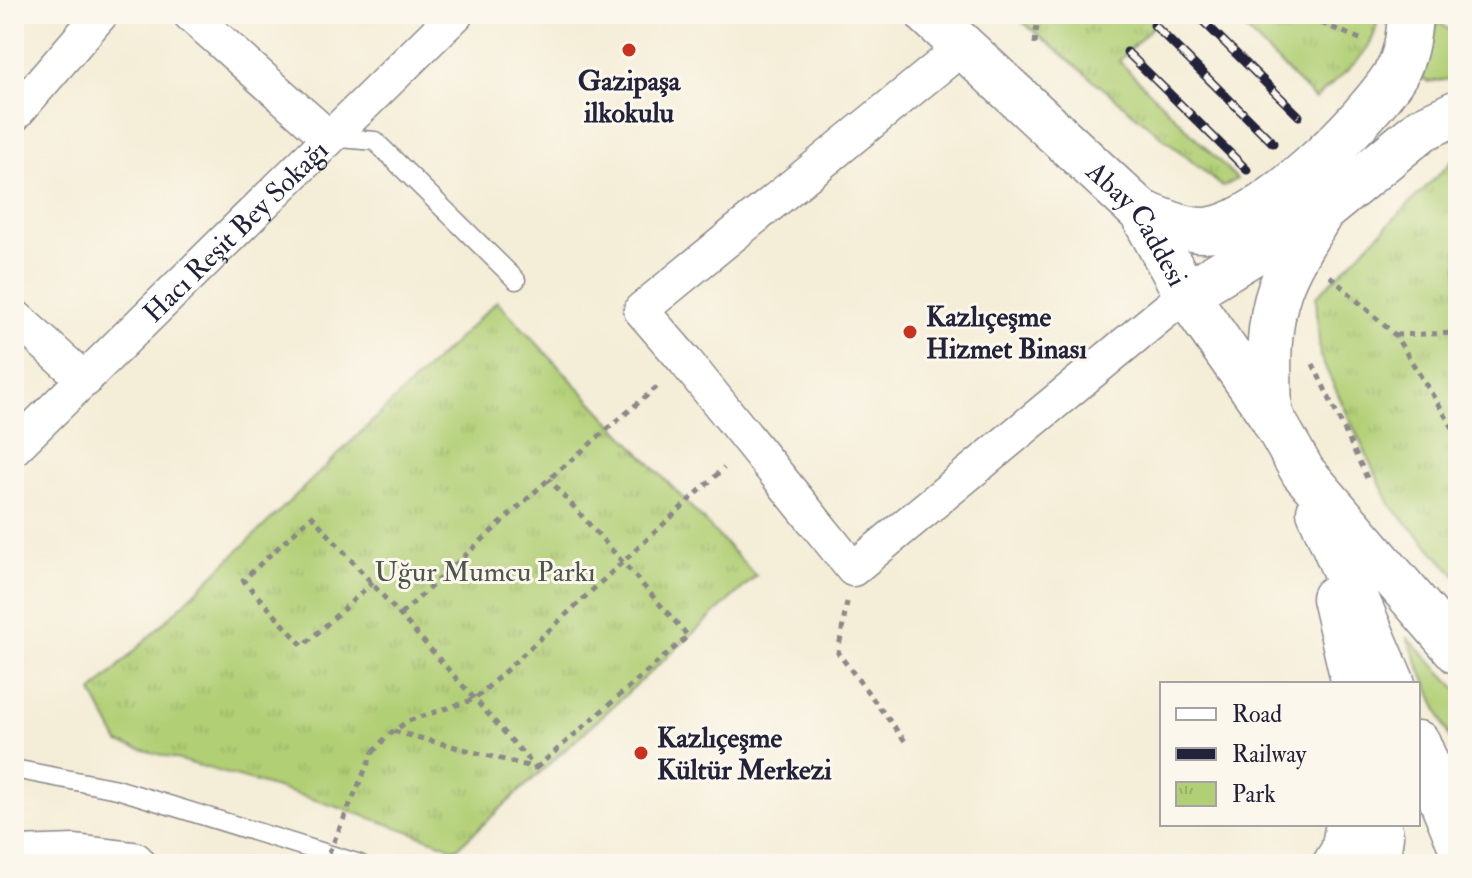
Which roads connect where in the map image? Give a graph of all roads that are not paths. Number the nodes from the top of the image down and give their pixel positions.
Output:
1 (101, 14) edge
2 (190, 14) edge
3 (456, 14) edge
4 (928, 14) edge
5 (1410, 14) edge
6 (963, 47) junction
7 (1458, 112) edge
8 (14, 115) edge
9 (328, 137) junction
10 (1141, 212) junction
11 (1321, 212) junction
12 (516, 280) dead end
13 (1186, 294) junction
14 (14, 316) edge
15 (85, 380) junction
16 (1270, 414) junction
17 (14, 448) edge
18 (1303, 472) junction
19 (1458, 652) edge
20 (1354, 682) edge
21 (1392, 682) edge
22 (1424, 757) edge
23 (14, 769) edge
24 (1348, 826) edge
25 (1379, 826) edge
26 (1458, 840) edge
27 (25, 861) edge
28 (133, 864) edge
29 (360, 864) edge
30 (1335, 864) edge
31 (1377, 864) edge

1 - 8 street
2 - 9 street
3 - 9 street, Hacı Reşit Bey Sokağı
4 - 6 main road, Abay Caddesi
5 - 10 main road
6 - 10 main road, Abay Caddesi
6 - 13 street
7 - 11 main road
9 - 12 lane
9 - 15 street, Hacı Reşit Bey Sokağı
10 - 13 main road, Abay Caddesi
11 - 13 main road
11 - 16 main road
13 - 16 main road, Abay Caddesi
14 - 15 street
15 - 17 street, Hacı Reşit Bey Sokağı
16 - 18 main road, Abay Caddesi
18 - 19 main road, Abay Caddesi
18 - 20 main road
18 - 21 main road, Abay Caddesi
22 - 26 main road
23 - 29 lane
24 - 30 main road
25 - 31 main road
27 - 28 main road

